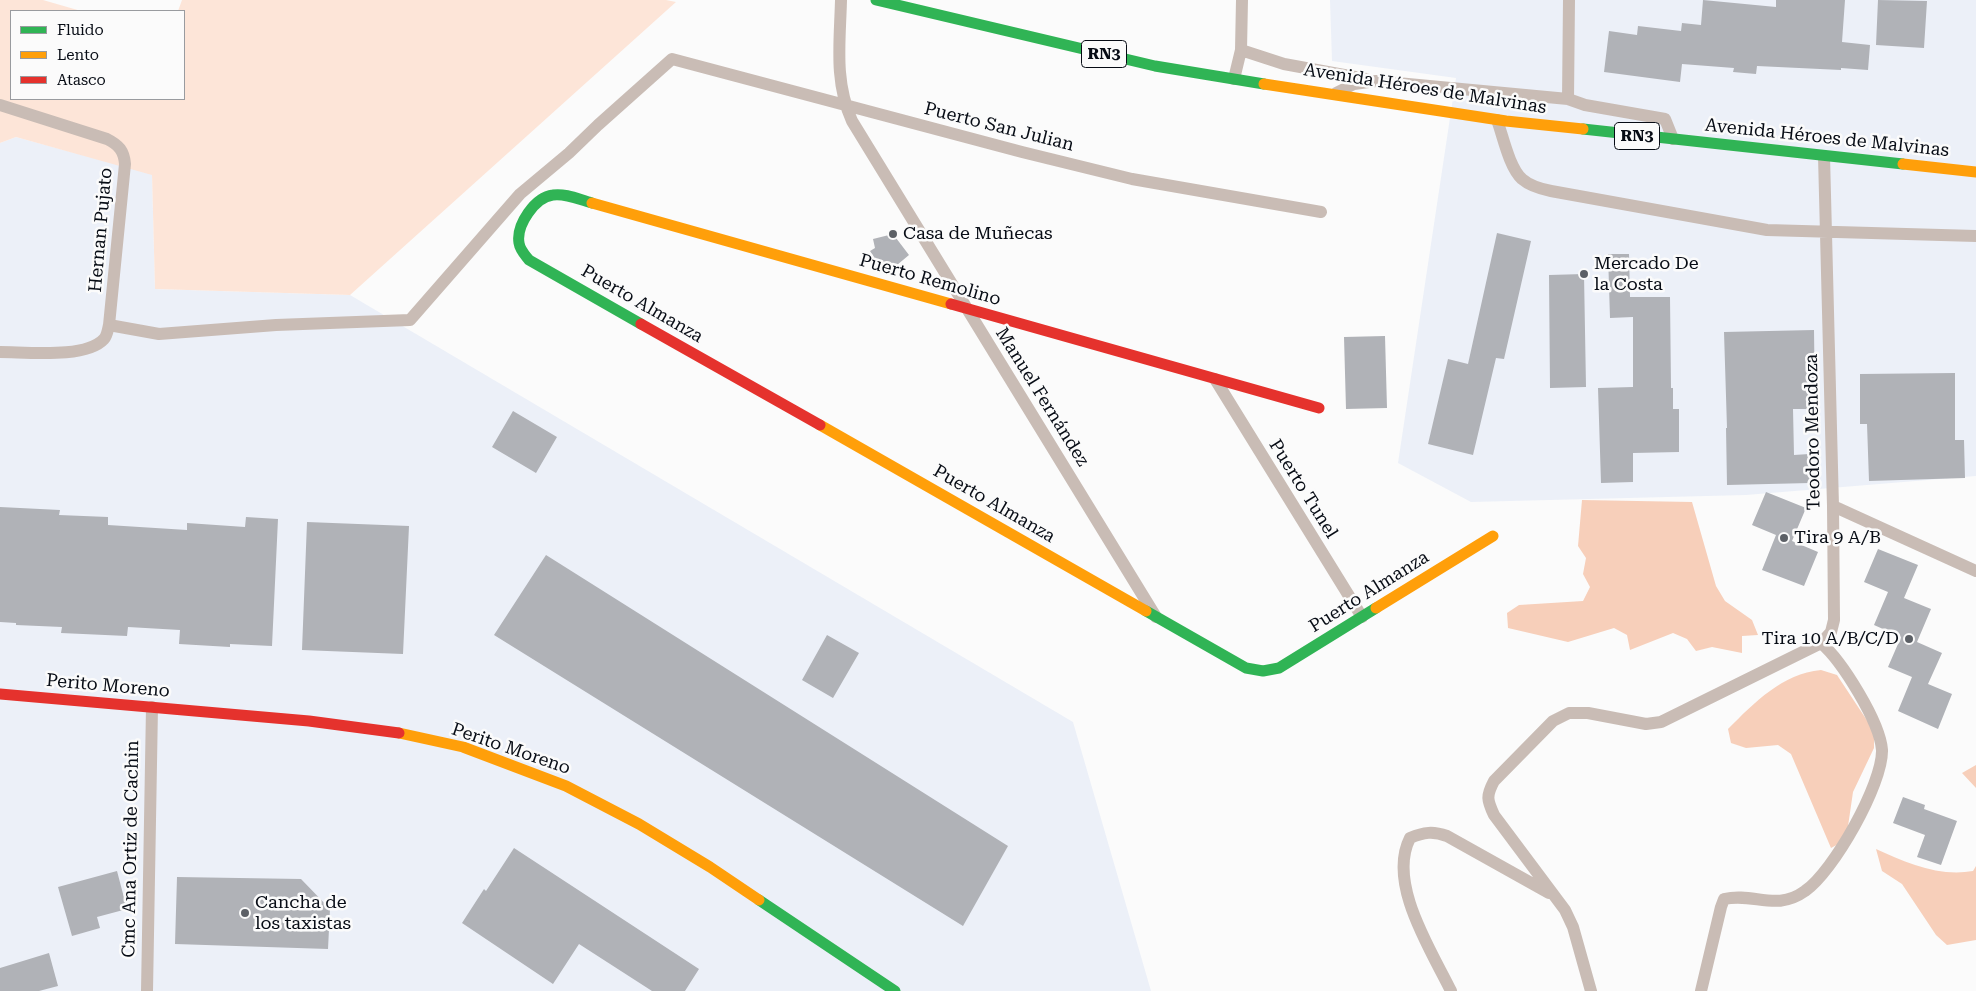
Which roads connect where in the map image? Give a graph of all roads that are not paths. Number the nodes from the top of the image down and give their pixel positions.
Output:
1 (841, 0) edge
2 (876, 0) edge
3 (1242, 0) edge
4 (1569, 0) edge
5 (1241, 50) junction
6 (1234, 79) junction
7 (1376, 81) junction
8 (1334, 94) junction
9 (1568, 99) junction
10 (0, 105) edge
11 (845, 105) junction
12 (1497, 120) junction
13 (1674, 140) junction
14 (1824, 156) junction
15 (1976, 172) edge
16 (534, 207) joint
17 (1321, 212) dead end
18 (1826, 232) junction
19 (1976, 236) edge
20 (967, 309) junction
21 (109, 325) junction
22 (0, 352) edge
23 (1215, 379) junction
24 (1319, 408) dead end
25 (1833, 506) junction
26 (1493, 536) dead end
27 (1976, 571) edge
28 (1156, 616) junction
29 (1362, 617) junction
30 (1821, 643) junction
31 (0, 694) edge
32 (152, 707) junction
33 (1554, 896) junction
34 (147, 991) edge
35 (895, 991) edge
36 (1451, 991) edge
37 (1591, 991) edge
38 (1701, 991) edge

1 - 11 street, Manuel Fernández
2 - 6 main road, Avenida Héroes de Malvinas / RN3
3 - 5 street
4 - 9 street
5 - 6 street
5 - 7 street
6 - 8 main road, Avenida Héroes de Malvinas / RN3
7 - 8 street
7 - 9 street
8 - 12 main road, Avenida Héroes de Malvinas / RN3
9 - 13 street
10 - 21 street, Hernan Pujato
11 - 17 street, Puerto San Julian
11 - 20 street, Manuel Fernández
11 - 21 street, Puerto San Julian
12 - 13 main road, Avenida Héroes de Malvinas / RN3
12 - 18 street
13 - 14 main road, Avenida Héroes de Malvinas / RN3
14 - 15 main road, Avenida Héroes de Malvinas / RN3
14 - 18 street, Teodoro Mendoza
16 - 20 main road, Puerto Remolino
16 - 28 main road, Puerto Almanza
18 - 19 street
18 - 25 street, Teodoro Mendoza
20 - 23 main road, Puerto Remolino
20 - 28 street, Manuel Fernández
21 - 22 street
23 - 24 main road, Puerto Remolino
23 - 29 street, Puerto Tunel
25 - 27 street
25 - 30 street, Teodoro Mendoza
26 - 29 main road, Puerto Almanza
28 - 29 main road, Puerto Almanza
30 - 33 street
30 - 38 street
31 - 32 main road, Perito Moreno
32 - 34 street, Cmc Ana Ortiz de Cachin
32 - 35 main road, Perito Moreno
33 - 36 street
33 - 37 street

